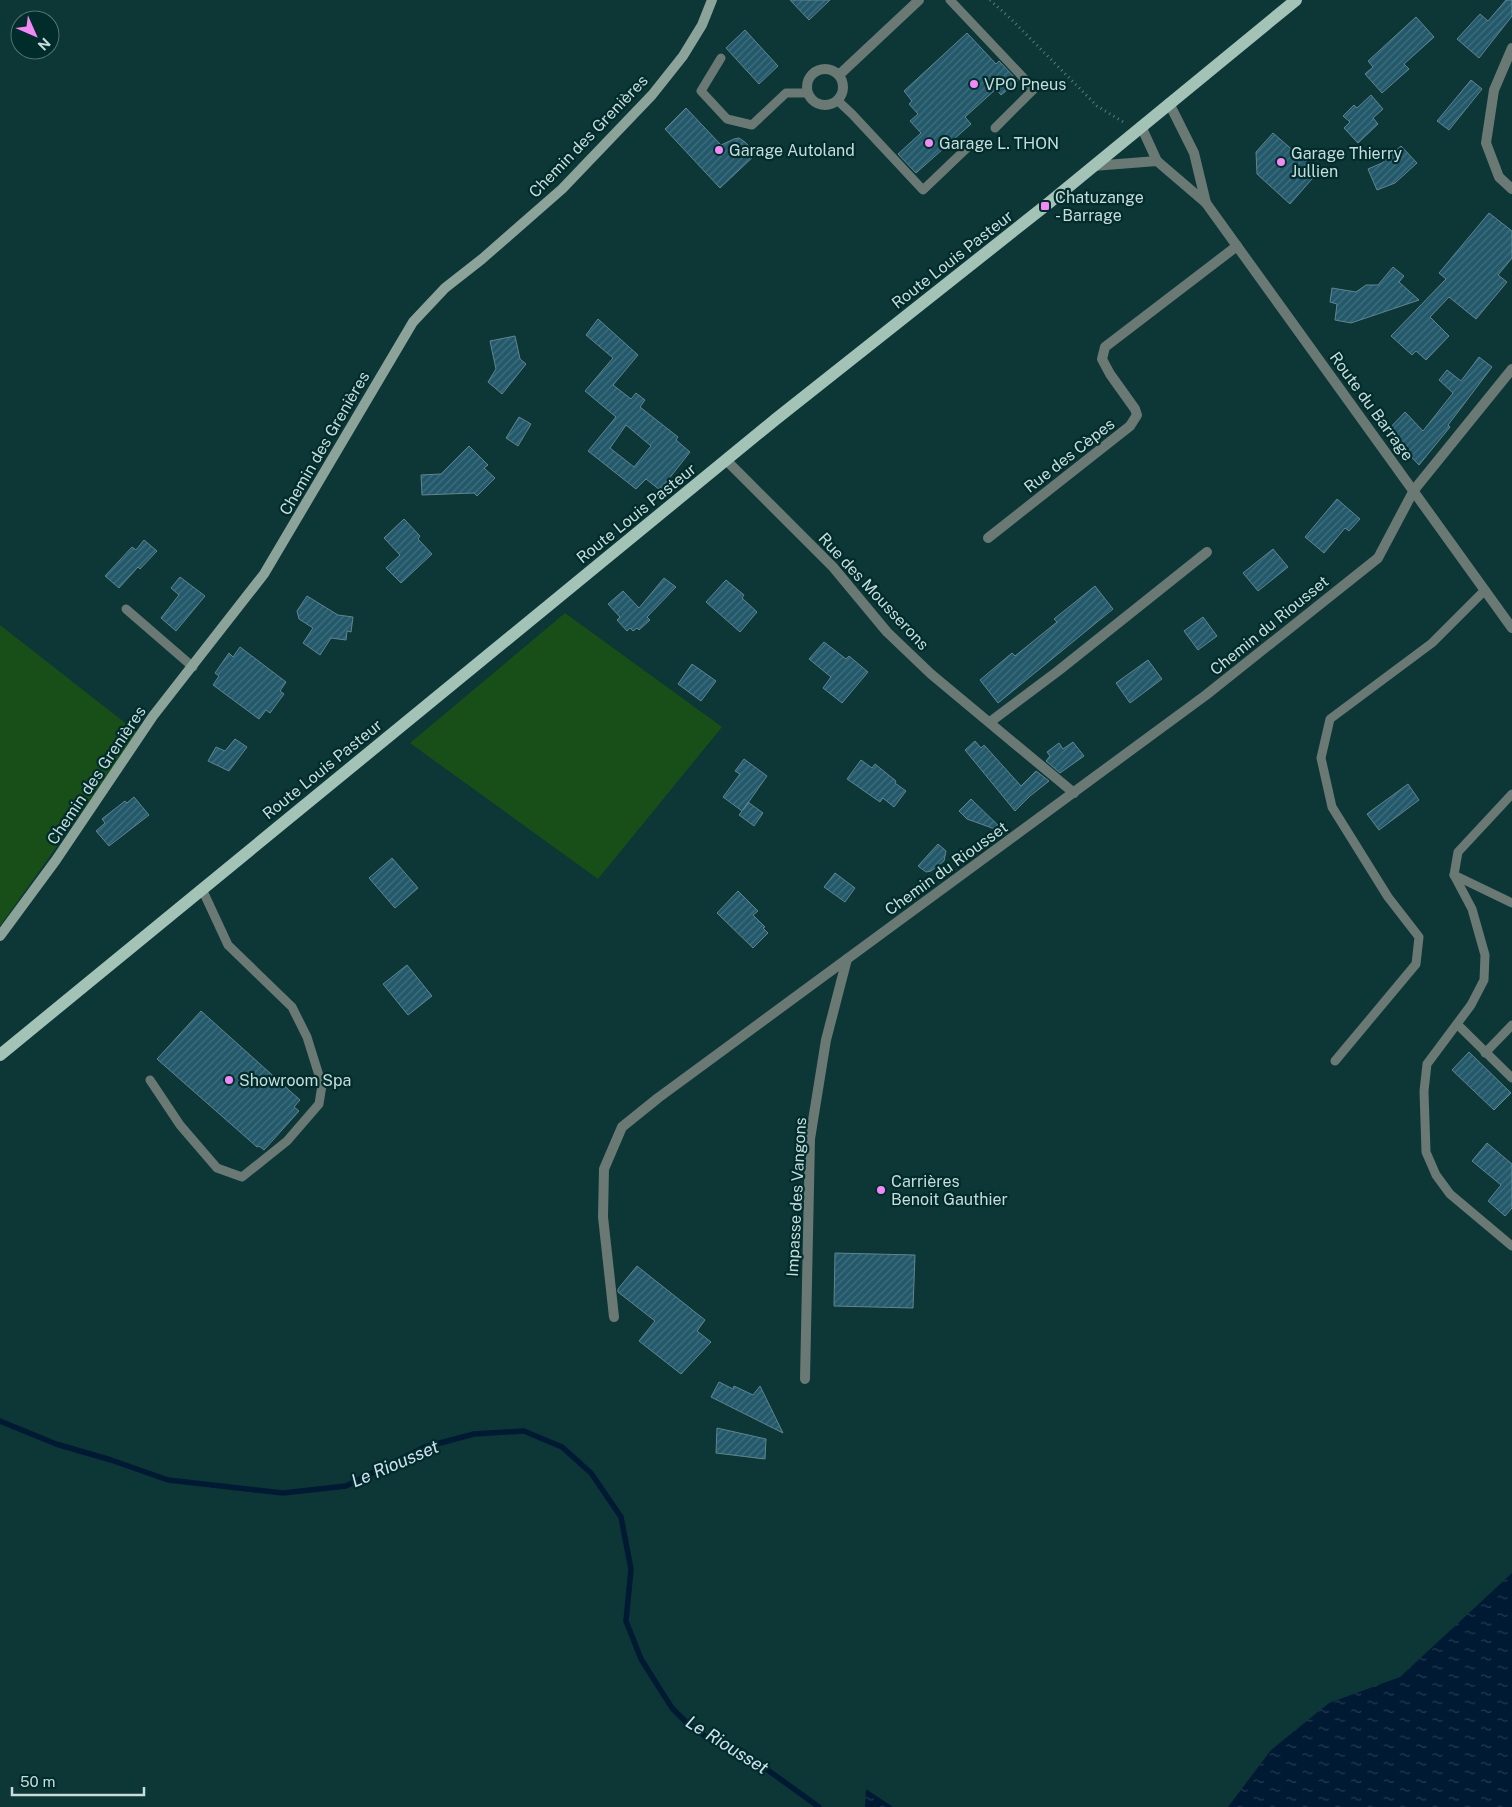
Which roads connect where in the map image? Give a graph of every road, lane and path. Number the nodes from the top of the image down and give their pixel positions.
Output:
1 (712, 0) edge
2 (919, 0) edge
3 (950, 0) edge
4 (990, 0) edge
5 (1296, 0) edge
6 (1512, 48) edge
7 (721, 58) dead end
8 (839, 75) junction
9 (807, 93) junction
10 (838, 100) junction
11 (1169, 103) junction
12 (995, 128) dead end
13 (1138, 129) junction
14 (968, 147) dead end
15 (1158, 161) junction
16 (1093, 166) junction
17 (1512, 189) edge
18 (1206, 203) junction
19 (1237, 246) junction
20 (1512, 369) edge
21 (726, 460) junction
22 (1414, 490) junction
23 (988, 538) dead end
24 (1207, 552) dead end
25 (1485, 590) junction
26 (126, 609) dead end
27 (1512, 628) edge
28 (193, 667) junction
29 (990, 722) junction
30 (1074, 793) junction
31 (1512, 794) edge
32 (1454, 875) junction
33 (202, 889) junction
34 (1512, 903) edge
35 (0, 936) edge
36 (847, 959) junction
37 (1457, 1024) junction
38 (1512, 1025) edge
39 (1485, 1052) junction
40 (0, 1055) edge
41 (1335, 1061) dead end
42 (1512, 1078) edge
43 (150, 1080) dead end
44 (1512, 1246) edge
45 (614, 1317) dead end
46 (805, 1380) dead end

1 - 28 street, Chemin des Grenières
2 - 8 street
3 - 12 lane
4 - 13 path
5 - 11 main road, Route Louis Pasteur
6 - 17 street
7 - 9 lane
8 - 9 street
8 - 10 street
9 - 10 street
10 - 14 lane
11 - 13 main road, Route Louis Pasteur
11 - 18 street, Route du Barrage
13 - 15 street, Route du Barrage
13 - 16 main road, Route Louis Pasteur
15 - 16 street
15 - 18 street, Route du Barrage
16 - 21 main road, Route Louis Pasteur
18 - 19 street, Route du Barrage
19 - 22 street, Route du Barrage
19 - 23 street, Rue des Cèpes
20 - 22 street, Chemin du Riousset
21 - 29 street, Rue des Mousserons
21 - 33 main road, Route Louis Pasteur
22 - 25 street, Route du Barrage
22 - 30 street, Chemin du Riousset
24 - 29 street
25 - 27 street, Route du Barrage
25 - 41 lane
26 - 28 lane
28 - 35 street, Chemin des Grenières
29 - 30 street, Rue des Mousserons
30 - 36 street, Chemin du Riousset
31 - 32 lane
32 - 34 lane
32 - 37 lane
33 - 40 main road, Route Louis Pasteur
33 - 43 lane
36 - 45 street, Chemin du Riousset
36 - 46 street, Impasse des Vangons
37 - 39 lane
37 - 44 lane
38 - 39 lane
39 - 42 lane

